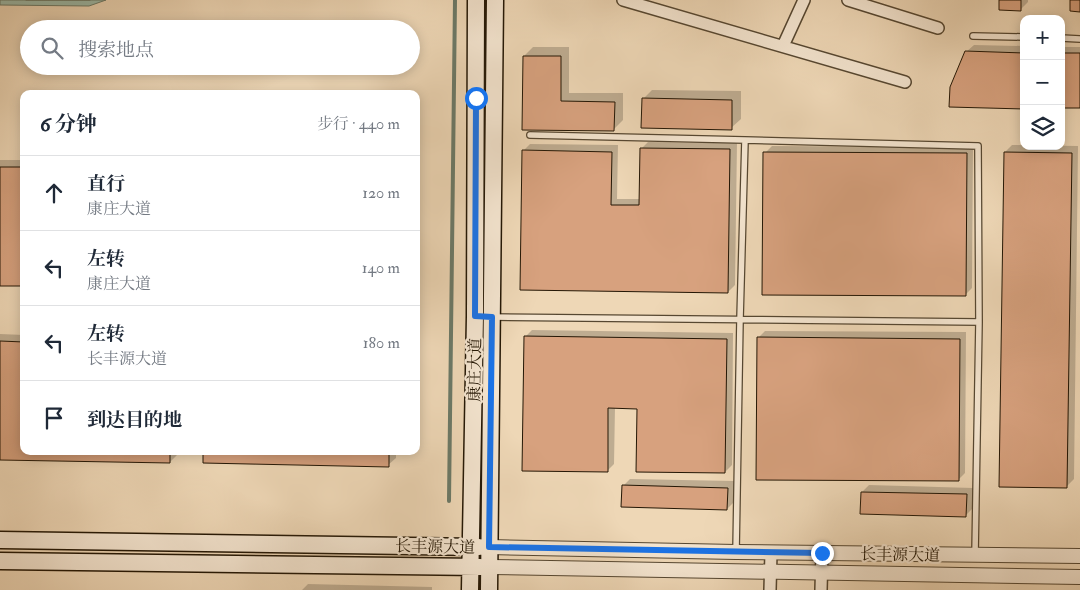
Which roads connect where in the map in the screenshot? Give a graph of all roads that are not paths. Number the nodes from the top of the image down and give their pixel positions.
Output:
1 (476, 0) edge
2 (495, 0) edge
3 (623, 0) edge
4 (804, 0) edge
5 (848, 0) edge
6 (938, 28) dead end
7 (973, 36) dead end
8 (1020, 38) edge
9 (1065, 38) edge
10 (1080, 39) edge
11 (783, 46) junction
12 (905, 82) dead end
13 (530, 136) dead end
14 (745, 140) junction
15 (475, 316) junction
16 (492, 317) junction
17 (740, 319) junction
18 (979, 322) junction
19 (0, 540) edge
20 (470, 546) junction
21 (489, 547) junction
22 (736, 552) junction
23 (771, 552) junction
24 (822, 553) junction
25 (975, 555) junction
26 (1080, 556) edge
27 (0, 561) edge
28 (470, 566) junction
29 (490, 567) junction
30 (770, 572) junction
31 (821, 572) junction
32 (1080, 577) edge
33 (470, 590) edge
34 (489, 590) edge
35 (770, 590) edge
36 (821, 590) edge

1 - 15 main road, 康庄大道
2 - 16 main road, 康庄大道
3 - 11 street
4 - 11 street
5 - 6 street
7 - 8 lane
9 - 10 lane
11 - 12 street
13 - 14 lane
14 - 17 lane
14 - 18 lane
15 - 16 lane
15 - 20 main road, 康庄大道
16 - 17 lane
16 - 21 main road, 康庄大道
17 - 18 lane
17 - 22 lane
18 - 25 lane
19 - 20 main road, 长丰源大道
20 - 21 main road, 长丰源大道
20 - 28 main road, 康庄大道
21 - 22 street, 长丰源大道
21 - 29 main road, 康庄大道
22 - 23 street, 长丰源大道
23 - 24 street, 长丰源大道
23 - 30 street
24 - 25 street, 长丰源大道
24 - 31 street
25 - 26 street, 长丰源大道
27 - 28 main road, 长丰源大道
28 - 29 main road, 长丰源大道
28 - 33 main road, 康庄大道
29 - 30 street, 长丰源大道
29 - 34 main road, 康庄大道
30 - 31 street, 长丰源大道
30 - 35 street
31 - 32 street, 长丰源大道
31 - 36 street

